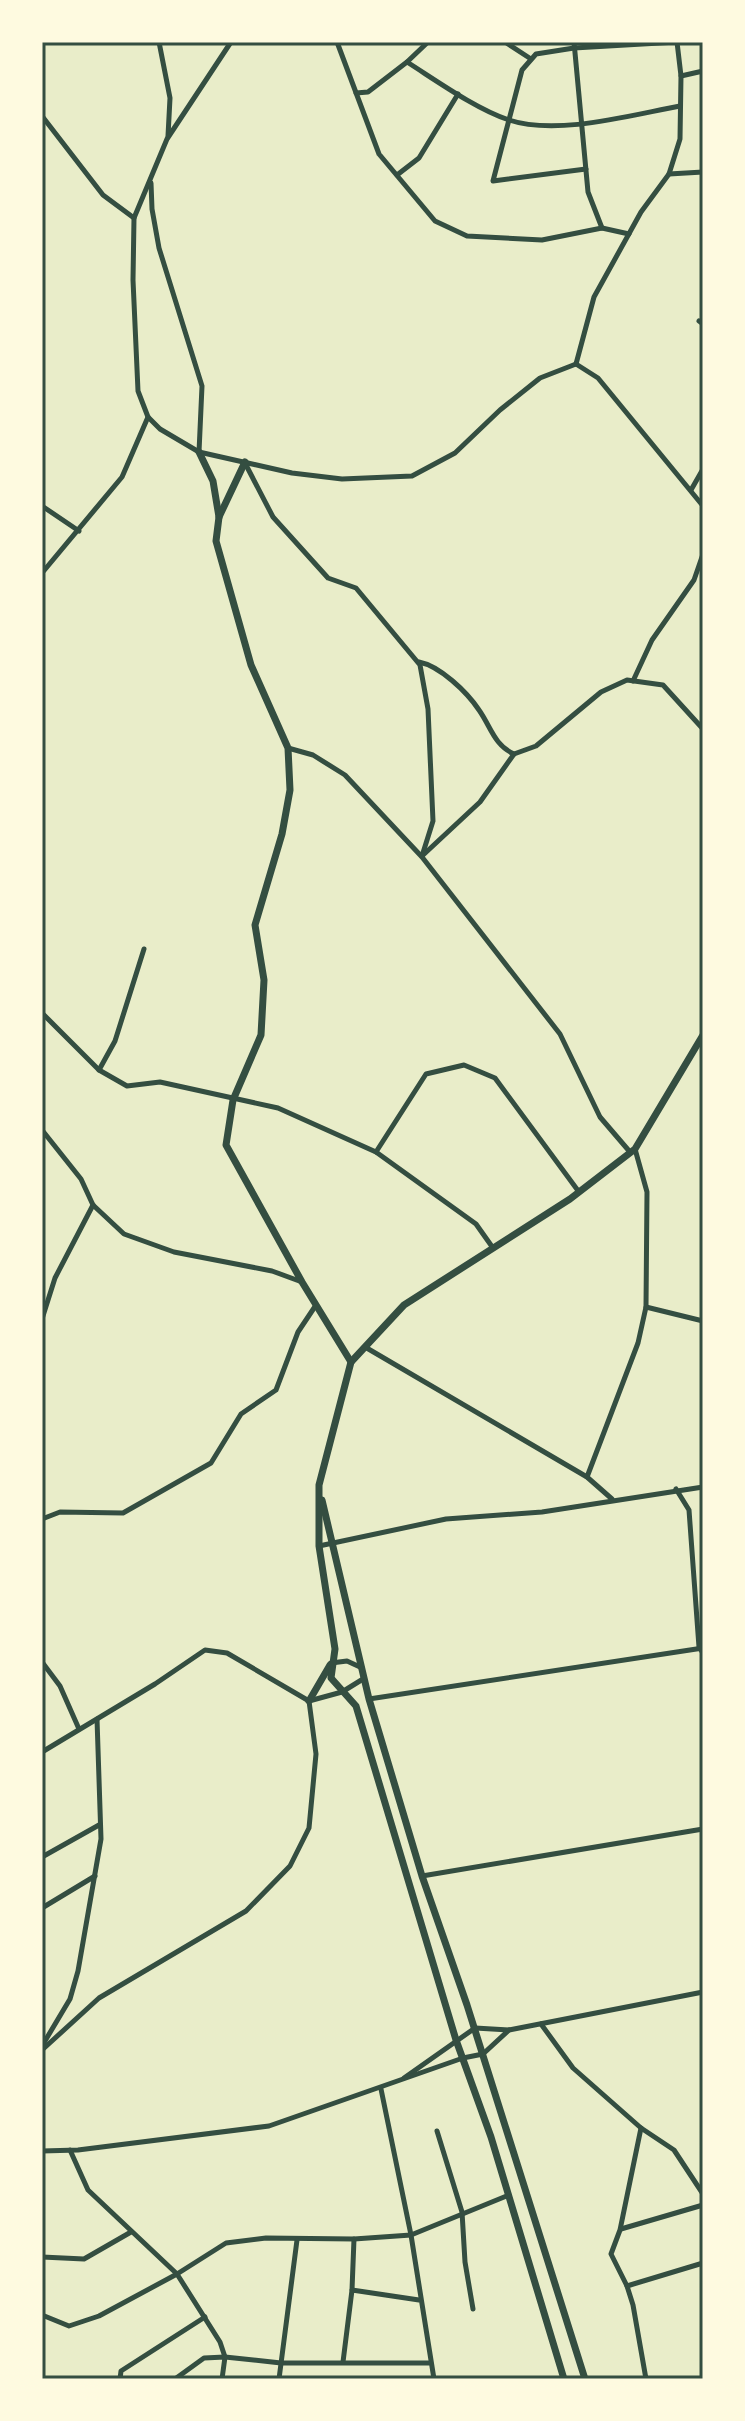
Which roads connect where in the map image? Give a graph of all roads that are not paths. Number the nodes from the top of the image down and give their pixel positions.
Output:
1 (159, 42) edge
2 (231, 42) edge
3 (337, 42) edge
4 (428, 42) edge
5 (505, 42) edge
6 (677, 42) edge
7 (574, 45) edge
8 (531, 59) junction
9 (407, 62) junction
10 (703, 71) edge
11 (681, 76) junction
12 (356, 93) junction
13 (458, 94) junction
14 (680, 106) junction
15 (42, 116) edge
16 (509, 120) junction
17 (582, 123) junction
18 (167, 139) junction
19 (586, 169) junction
20 (703, 172) edge
21 (669, 174) junction
22 (397, 176) junction
23 (151, 178) junction
24 (134, 218) junction
25 (602, 228) junction
26 (629, 234) junction
27 (576, 364) junction
28 (148, 417) junction
29 (199, 452) junction
30 (245, 462) junction
31 (703, 469) edge
32 (691, 490) junction
33 (42, 506) edge
34 (703, 506) edge
35 (219, 517) junction
36 (79, 531) junction
37 (703, 554) edge
38 (42, 573) edge
39 (418, 662) junction
40 (633, 681) junction
41 (703, 729) edge
42 (288, 748) junction
43 (514, 754) junction
44 (422, 857) junction
45 (144, 949) dead end
46 (42, 1013) edge
47 (703, 1035) edge
48 (99, 1070) junction
49 (233, 1100) junction
50 (43, 1133) edge
51 (633, 1150) junction
52 (376, 1152) junction
53 (579, 1192) junction
54 (93, 1205) junction
55 (493, 1248) junction
56 (302, 1282) junction
57 (316, 1305) junction
58 (646, 1307) junction
59 (42, 1319) edge
60 (703, 1321) edge
61 (365, 1347) junction
62 (351, 1362) junction
63 (587, 1477) junction
64 (319, 1485) junction
65 (703, 1487) edge
66 (676, 1489) junction
67 (612, 1499) junction
68 (42, 1519) edge
69 (331, 1542) junction
70 (319, 1546) junction
71 (702, 1650) edge
72 (42, 1662) edge
73 (331, 1663) junction
74 (360, 1667) junction
75 (363, 1679) junction
76 (342, 1692) junction
77 (369, 1699) junction
78 (309, 1701) junction
79 (97, 1718) junction
80 (79, 1729) junction
81 (42, 1752) edge
82 (99, 1825) junction
83 (703, 1829) edge
84 (42, 1857) edge
85 (95, 1876) junction
86 (422, 1876) junction
87 (42, 1908) edge
88 (703, 1992) edge
89 (541, 2024) junction
90 (475, 2028) junction
91 (509, 2030) junction
92 (456, 2040) junction
93 (42, 2049) edge
94 (483, 2054) junction
95 (463, 2058) junction
96 (398, 2082) junction
97 (381, 2088) junction
98 (641, 2128) junction
99 (437, 2131) dead end
100 (70, 2150) junction
101 (42, 2151) edge
102 (703, 2194) edge
103 (509, 2195) junction
104 (703, 2205) edge
105 (462, 2212) junction
106 (620, 2230) junction
107 (131, 2232) junction
108 (411, 2235) junction
109 (354, 2239) junction
110 (297, 2240) junction
111 (42, 2257) edge
112 (703, 2263) edge
113 (177, 2274) junction
114 (627, 2286) junction
115 (352, 2290) junction
116 (419, 2300) junction
117 (473, 2309) dead end
118 (42, 2315) edge
119 (205, 2317) junction
120 (225, 2357) junction
121 (343, 2362) junction
122 (281, 2363) junction
123 (429, 2363) junction
124 (120, 2379) edge
125 (175, 2379) edge
126 (222, 2379) edge
127 (279, 2379) edge
128 (434, 2379) edge
129 (564, 2379) edge
130 (585, 2379) edge
131 (646, 2379) edge

1 - 18 street
2 - 18 street
3 - 12 street
4 - 9 street
5 - 8 street
6 - 7 street
6 - 11 street
7 - 8 street
7 - 17 street
8 - 16 street
9 - 12 street
9 - 13 street
10 - 11 street
11 - 14 street
12 - 22 street
13 - 16 street
13 - 22 street
14 - 17 street
14 - 21 street
15 - 24 street
16 - 17 street
16 - 19 street
17 - 19 street
18 - 23 street
19 - 25 street
20 - 21 street
21 - 26 street
22 - 25 street
23 - 24 street
23 - 29 street
24 - 28 street
25 - 26 street
26 - 27 street
27 - 30 street
27 - 32 street
28 - 29 street
28 - 36 street
29 - 30 street
29 - 35 street
30 - 35 street
30 - 39 street
31 - 32 street
32 - 34 street
33 - 36 street
35 - 42 street
36 - 38 street
37 - 40 street
39 - 43 street
39 - 44 street
40 - 41 street
40 - 43 street
42 - 44 street
42 - 49 street
43 - 44 street
44 - 51 street
45 - 48 street
46 - 48 street
47 - 51 street
48 - 49 street
49 - 52 street
49 - 56 street
50 - 54 street
51 - 53 street
51 - 58 street
52 - 53 street
52 - 55 street
53 - 55 street
54 - 56 street
54 - 59 street
55 - 61 street
56 - 57 street
57 - 62 street
57 - 68 street
58 - 60 street
58 - 63 street
61 - 62 street
61 - 63 street
62 - 64 street
63 - 67 street
64 - 69 street
64 - 70 street
65 - 66 street
66 - 67 street
66 - 71 street
67 - 69 street
69 - 70 street
69 - 74 street
70 - 73 street
71 - 77 street
72 - 80 street
73 - 74 street
73 - 76 street
73 - 78 street
74 - 75 street
75 - 76 street
75 - 77 street
76 - 78 street
76 - 92 street
77 - 86 street
78 - 79 street
78 - 93 street
79 - 80 street
79 - 82 street
80 - 81 street
82 - 84 street
82 - 85 street
83 - 86 street
85 - 87 street
85 - 93 street
86 - 90 street
88 - 89 street
89 - 91 street
89 - 98 street
90 - 91 street
90 - 92 street
90 - 94 street
91 - 94 street
92 - 95 street
92 - 96 street
94 - 95 street
94 - 130 street
95 - 96 street
95 - 103 street
96 - 97 street
97 - 100 street
97 - 108 street
98 - 102 street
98 - 106 street
99 - 105 street
100 - 101 street
100 - 107 street
103 - 105 street
103 - 129 street
104 - 106 street
105 - 108 street
105 - 117 street
106 - 114 street
107 - 111 street
107 - 113 street
108 - 109 street
108 - 116 street
109 - 110 street
109 - 115 street
110 - 113 street
110 - 122 street
112 - 114 street
113 - 118 street
113 - 119 street
114 - 131 street
115 - 116 street
115 - 121 street
116 - 123 street
119 - 120 street
119 - 124 street
120 - 122 street
120 - 125 street
120 - 126 street
121 - 122 street
121 - 123 street
122 - 127 street
123 - 128 street

